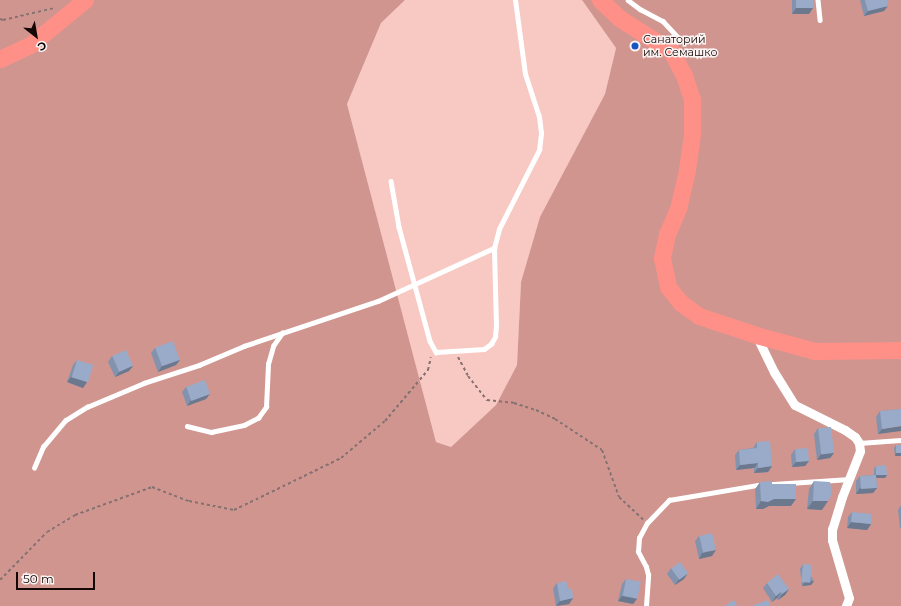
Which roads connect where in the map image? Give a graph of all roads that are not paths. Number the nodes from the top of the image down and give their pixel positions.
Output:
1 (85, 0) edge
2 (515, 0) edge
3 (600, 0) edge
4 (628, 0) edge
5 (818, 0) edge
6 (820, 20) dead end
7 (671, 51) junction
8 (0, 59) edge
9 (391, 181) dead end
10 (494, 248) junction
11 (415, 284) junction
12 (282, 333) junction
13 (756, 335) junction
14 (901, 350) edge
15 (187, 426) dead end
16 (901, 440) edge
17 (859, 443) junction
18 (34, 468) dead end
19 (850, 479) junction
20 (646, 606) edge
21 (846, 606) edge

1 - 8 highway
2 - 10 lane
3 - 7 highway
4 - 7 lane
5 - 6 lane
7 - 13 highway
9 - 11 lane
10 - 11 lane
10 - 11 lane
11 - 12 lane
12 - 15 lane
12 - 18 lane
13 - 14 highway
13 - 17 street
16 - 17 lane
17 - 19 street
19 - 20 lane
19 - 21 street

